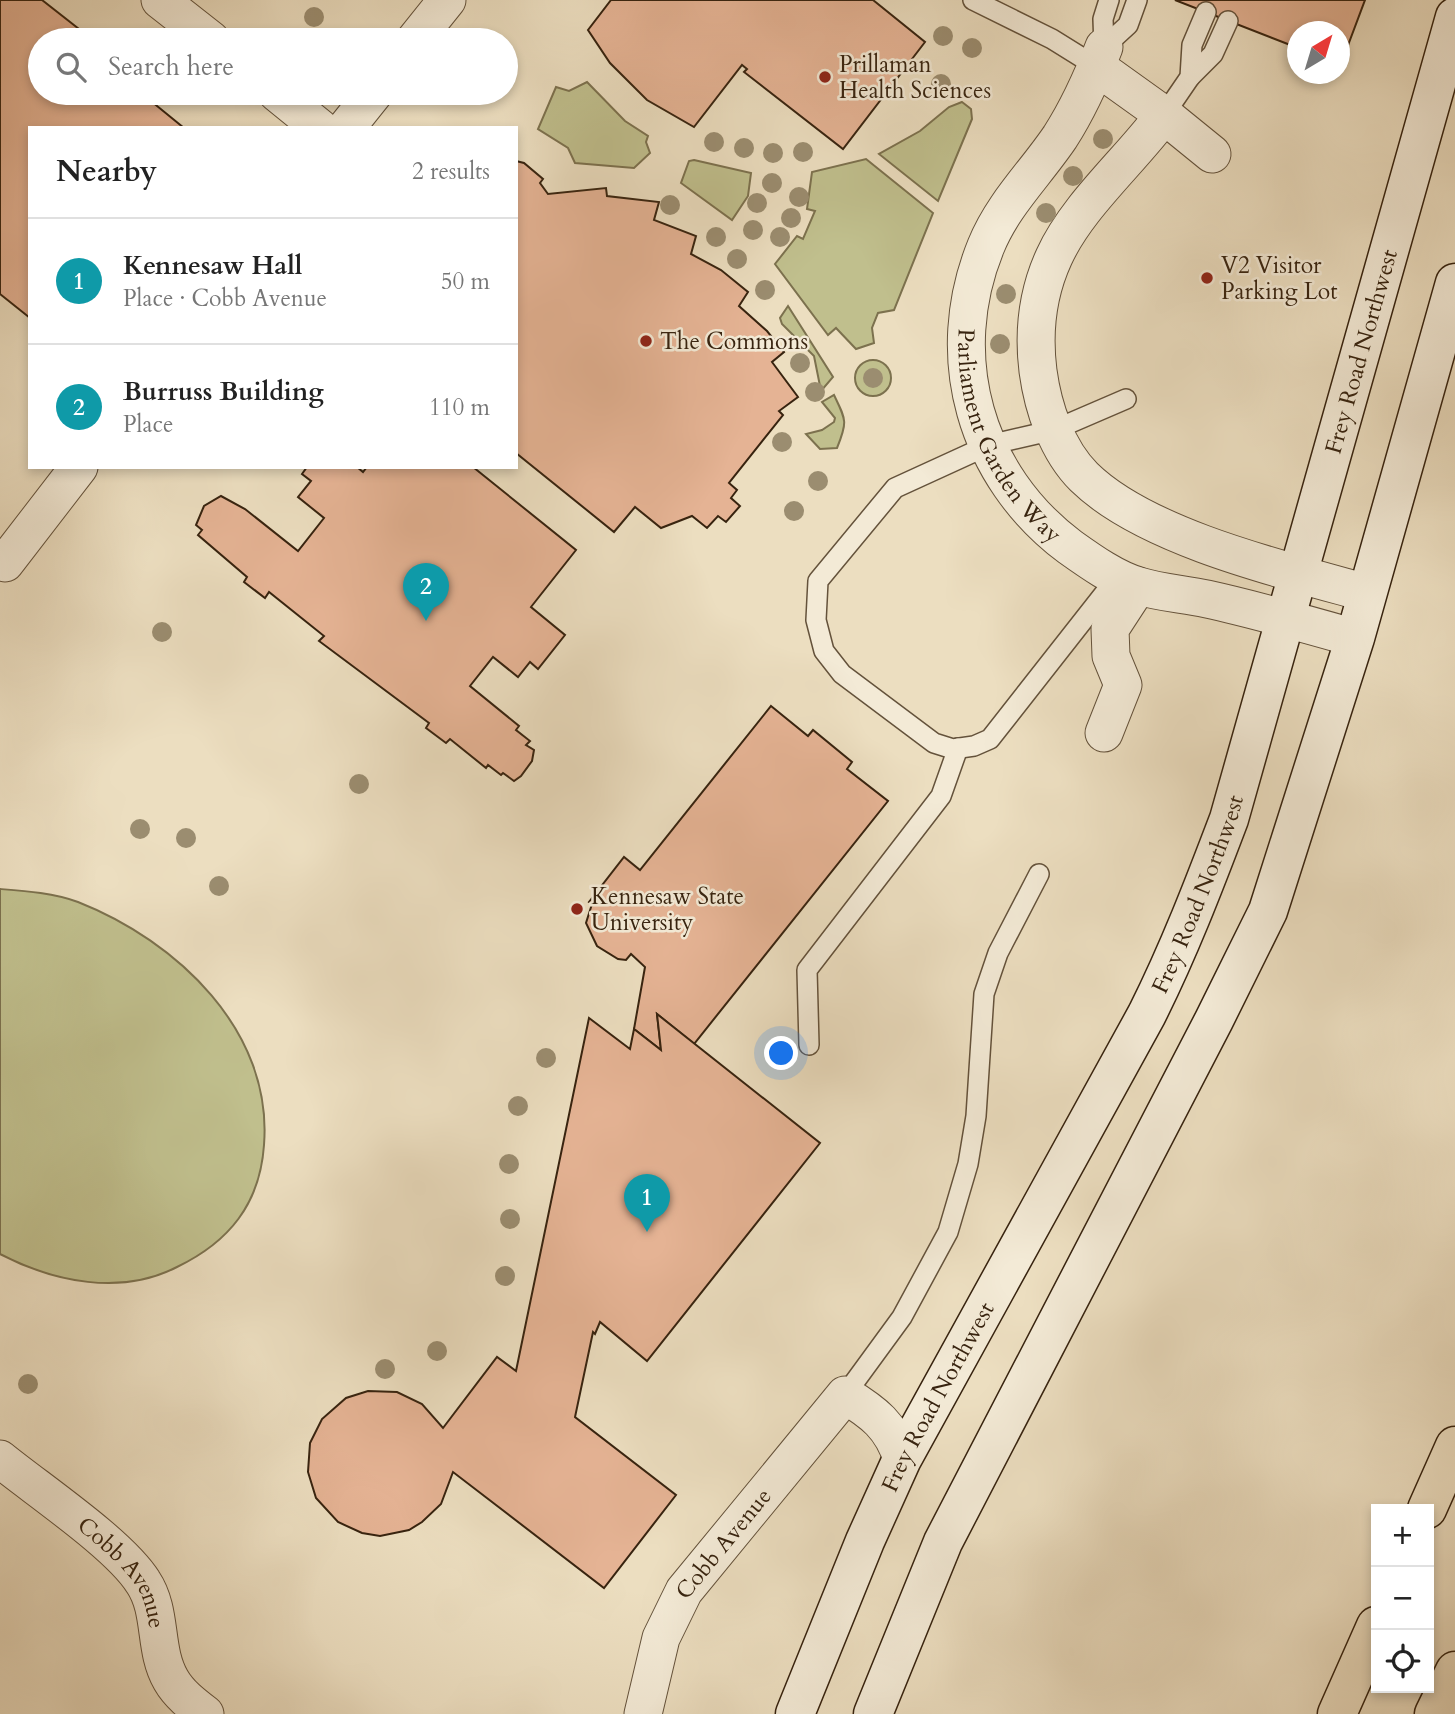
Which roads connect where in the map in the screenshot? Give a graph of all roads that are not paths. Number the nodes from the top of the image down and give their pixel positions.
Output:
1 (160, 0) edge
2 (447, 0) edge
3 (973, 0) edge
4 (1109, 0) edge
5 (1137, 0) edge
6 (1206, 12) dead end
7 (1455, 17) edge
8 (1228, 20) dead end
9 (196, 28) edge
10 (425, 28) edge
11 (1100, 57) junction
12 (1190, 77) junction
13 (292, 105) edge
14 (364, 105) edge
15 (1164, 115) junction
16 (318, 126) edge
17 (348, 126) edge
18 (1212, 154) dead end
19 (1455, 283) edge
20 (1126, 399) dead end
21 (1054, 430) junction
22 (989, 445) junction
23 (77, 469) edge
24 (3, 566) edge
25 (1298, 574) junction
26 (1128, 581) junction
27 (1367, 593) junction
28 (1286, 618) junction
29 (1355, 638) junction
30 (1104, 733) dead end
31 (958, 748) junction
32 (1039, 874) dead end
33 (809, 1045) dead end
34 (845, 1395) junction
35 (1455, 1446) edge
36 (0, 1459) edge
37 (902, 1459) junction
38 (1429, 1504) edge
39 (1374, 1630) edge
40 (1455, 1671) edge
41 (205, 1714) edge
42 (643, 1714) edge
43 (795, 1714) edge
44 (873, 1714) edge
45 (1336, 1714) edge
46 (1434, 1714) edge

1 - 9 street
2 - 10 street
3 - 11 lane
4 - 11 lane
5 - 11 lane
6 - 12 lane
7 - 25 main road, Frey Road Northwest
8 - 12 lane
11 - 15 street
11 - 22 street, Parliament Garden Way
12 - 15 lane
13 - 16 street
14 - 17 street
15 - 18 street
15 - 21 street, Parliament Garden Way
19 - 27 main road
20 - 21 lane
21 - 22 lane
21 - 25 street, Parliament Garden Way
22 - 26 street, Parliament Garden Way
22 - 31 lane
23 - 24 street
25 - 27 street, Parliament Garden Way
25 - 28 main road, Frey Road Northwest
26 - 28 street, Parliament Garden Way
26 - 30 street
26 - 31 lane
27 - 29 main road
28 - 29 street, Parliament Garden Way
28 - 37 main road, Frey Road Northwest
29 - 44 main road
31 - 33 lane
32 - 34 lane
34 - 37 street
34 - 42 street, Cobb Avenue
35 - 38 highway
36 - 41 street, Cobb Avenue
37 - 43 main road, Frey Road Northwest
39 - 45 highway
40 - 46 highway

